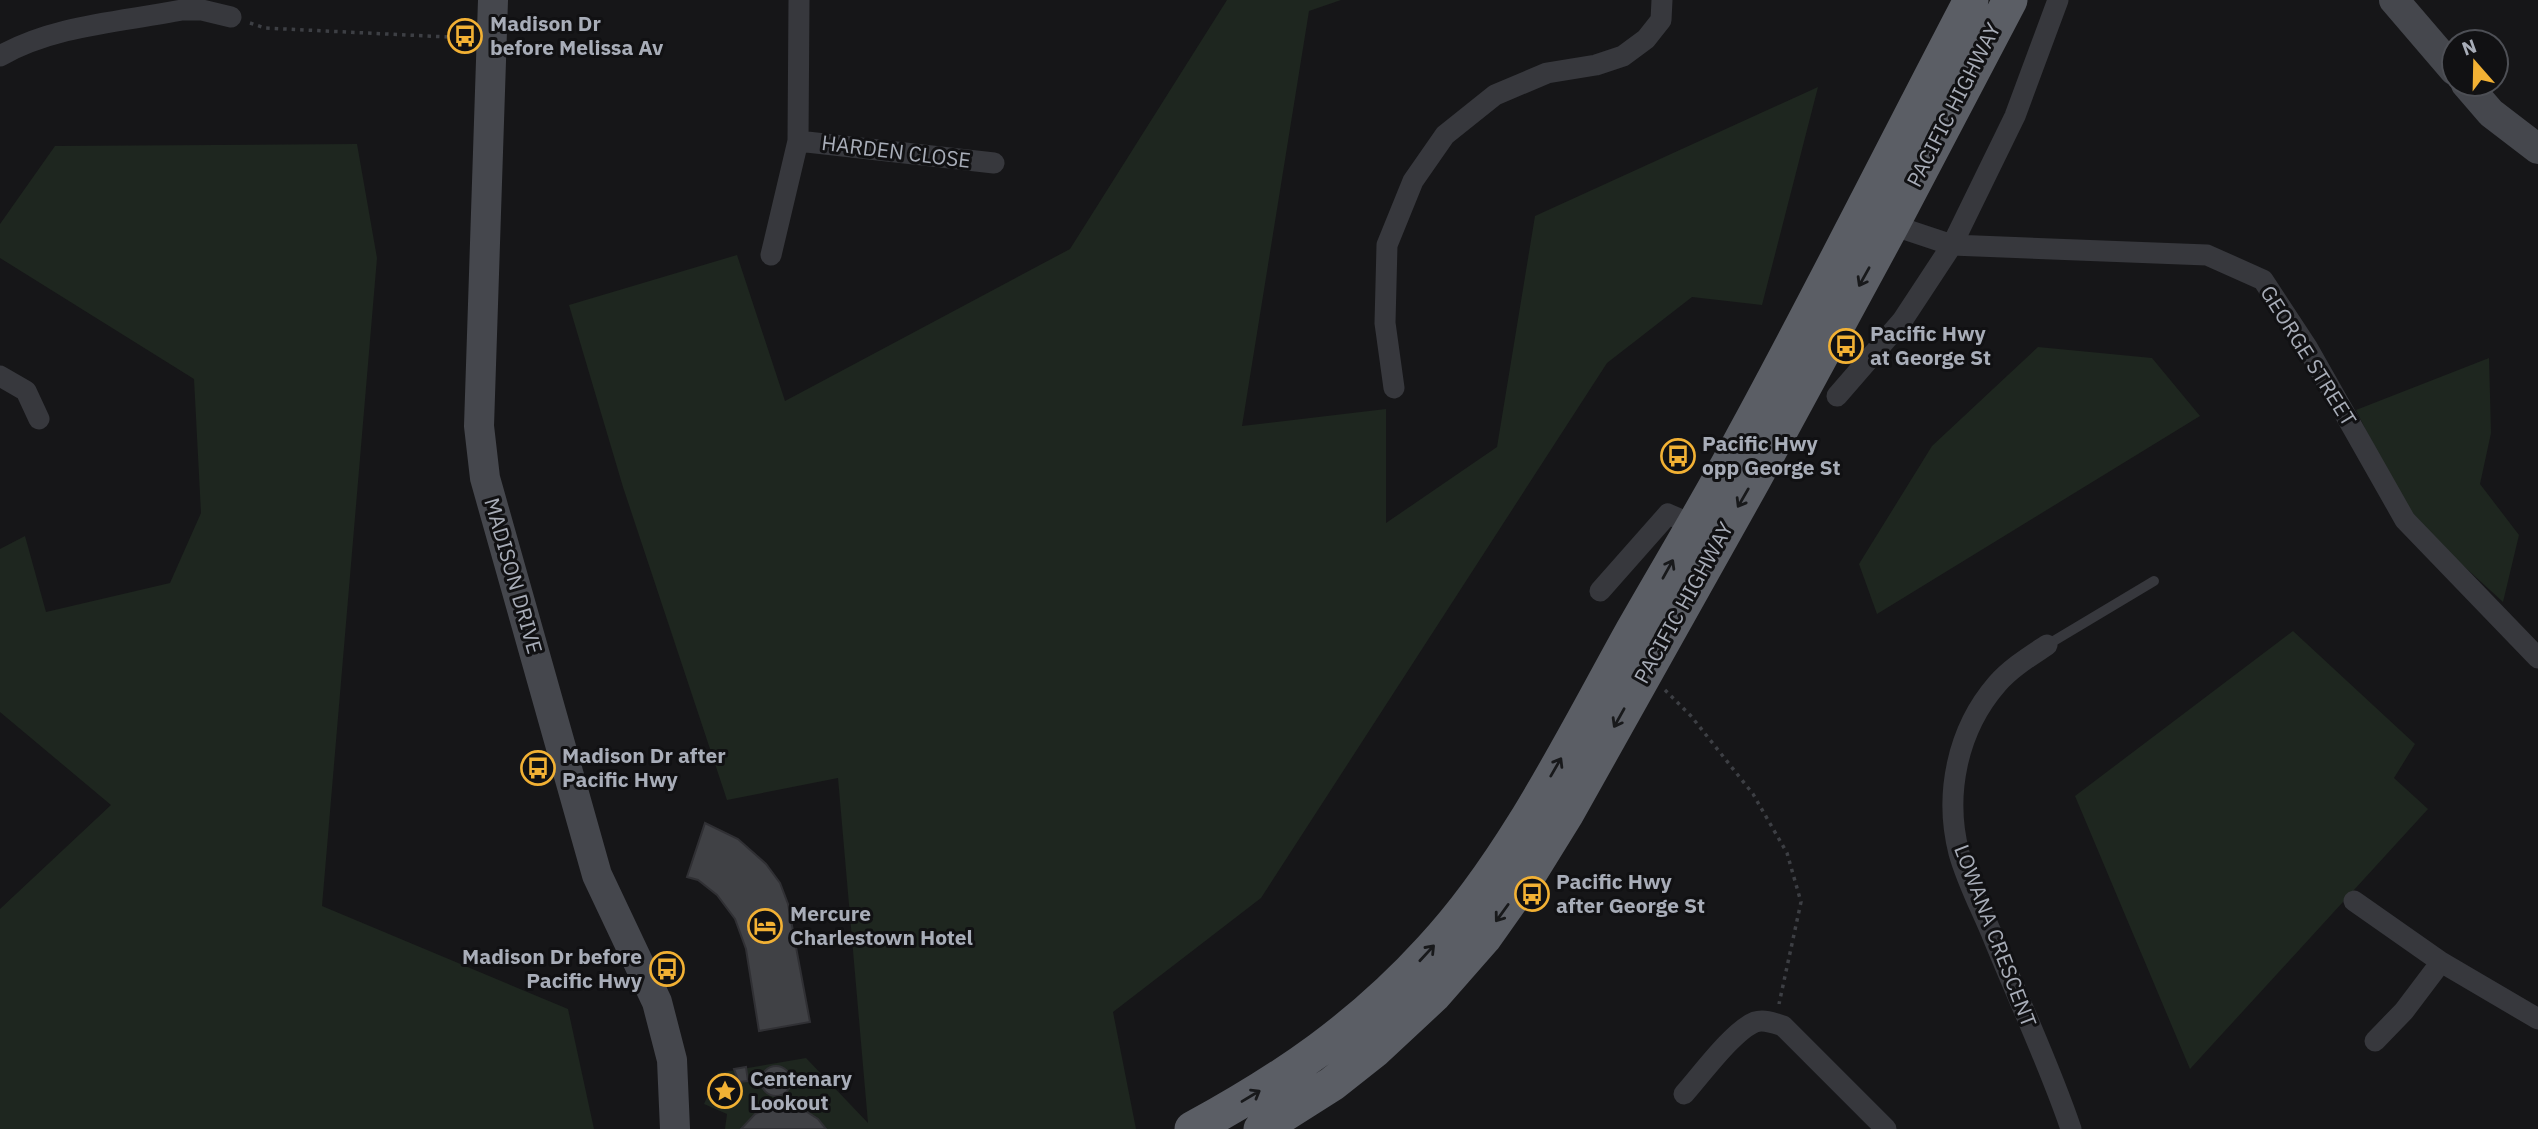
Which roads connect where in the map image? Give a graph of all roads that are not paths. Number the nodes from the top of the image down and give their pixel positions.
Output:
1 (493, 0) edge
2 (799, 0) edge
3 (1662, 0) edge
4 (1970, 0) edge
5 (2010, 0) edge
6 (2058, 0) edge
7 (2394, 0) edge
8 (231, 17) dead end
9 (2440, 54) edge
10 (0, 56) edge
11 (2478, 98) edge
12 (798, 141) junction
13 (2538, 149) edge
14 (994, 163) dead end
15 (1892, 225) junction
16 (1952, 244) junction
17 (771, 255) dead end
18 (0, 376) edge
19 (1394, 388) dead end
20 (1837, 396) dead end
21 (39, 419) dead end
22 (1693, 525) junction
23 (2154, 581) dead end
24 (1600, 592) dead end
25 (2047, 645) joint
26 (2538, 658) edge
27 (2354, 901) dead end
28 (2441, 962) junction
29 (2538, 1019) edge
30 (2375, 1041) dead end
31 (1684, 1094) dead end
32 (675, 1129) edge
33 (1192, 1129) edge
34 (1261, 1129) edge
35 (1886, 1129) edge
36 (2071, 1129) edge

1 - 32 main road, MADISON DRIVE
2 - 12 street
3 - 19 street
4 - 22 highway, PACIFIC HIGHWAY
5 - 15 highway, PACIFIC HIGHWAY
6 - 16 street
7 - 9 main road
8 - 10 street
11 - 13 main road
12 - 14 street, HARDEN CLOSE
12 - 17 street
15 - 16 street, GEORGE STREET
15 -> 34 highway, PACIFIC HIGHWAY
16 - 20 street
16 - 26 street, GEORGE STREET
18 - 21 street
22 - 24 street, PACIFIC HIGHWAY
33 -> 22 highway, PACIFIC HIGHWAY
23 - 25 lane
25 - 36 street, LOWANA CRESCENT
27 - 28 street
28 - 29 street
28 - 30 street
31 - 35 street

